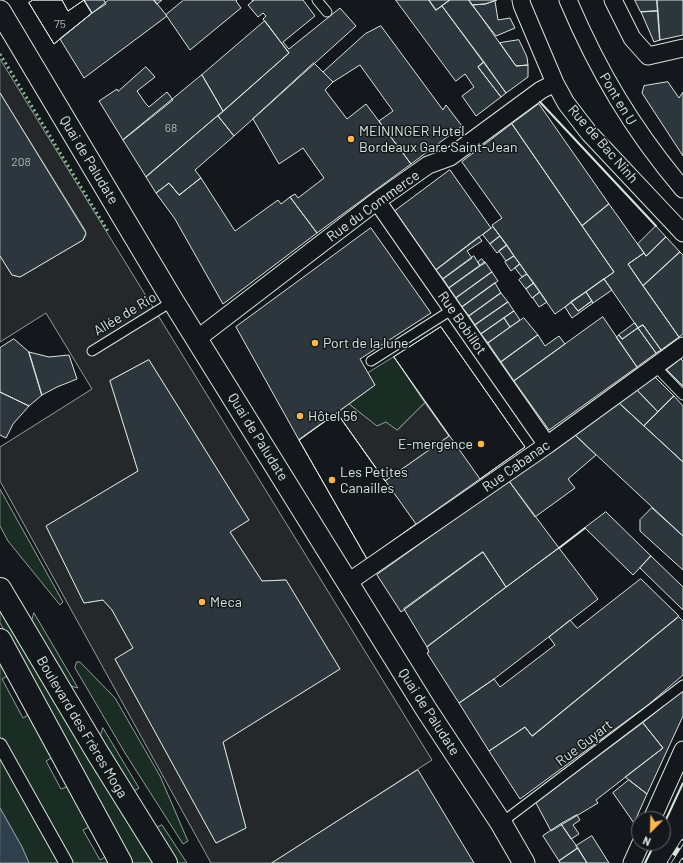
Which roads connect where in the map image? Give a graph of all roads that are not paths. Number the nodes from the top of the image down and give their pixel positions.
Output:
1 (4, 0) edge
2 (317, 0) edge
3 (522, 0) edge
4 (614, 0) edge
5 (568, 1) edge
6 (0, 2) edge
7 (0, 11) edge
8 (327, 12) dead end
9 (683, 48) edge
10 (555, 82) junction
11 (683, 189) edge
12 (377, 201) junction
13 (683, 232) edge
14 (173, 301) junction
15 (453, 309) junction
16 (197, 338) junction
17 (683, 346) edge
18 (92, 351) dead end
19 (372, 361) dead end
20 (655, 366) junction
21 (683, 395) edge
22 (547, 445) junction
23 (347, 583) junction
24 (0, 589) edge
25 (0, 640) edge
26 (683, 685) edge
27 (0, 745) edge
28 (683, 750) edge
29 (656, 811) edge
30 (501, 823) junction
31 (637, 851) edge
32 (522, 862) edge
33 (66, 863) edge
34 (121, 863) edge
35 (166, 863) edge
36 (632, 863) edge

1 - 6 street
2 - 8 lane
3 - 10 street, Rue de Bac Ninh
4 - 9 street
5 - 11 street, Pont en U
7 - 14 street, Quai de Paludate
10 - 12 street, Rue du Commerce
10 - 13 street, Rue de Bac Ninh
12 - 15 street, Rue Bobillot
12 - 16 street, Rue du Commerce
14 - 16 street, Quai de Paludate
14 - 18 lane, Allée de Rio
15 - 19 lane
15 - 22 street, Rue Bobillot
16 - 23 street, Quai de Paludate
17 - 20 street, Rue Cabanac
20 - 21 lane
20 - 22 street, Rue Cabanac
22 - 23 street, Rue Cabanac
23 - 30 street, Quai de Paludate
24 - 35 main road, Boulevard des Frères Moga
25 - 34 main road, Boulevard des Frères Moga
26 - 30 lane, Rue Guyart
27 - 33 street
28 - 29 street
30 - 32 street, Quai de Paludate
31 - 36 street

